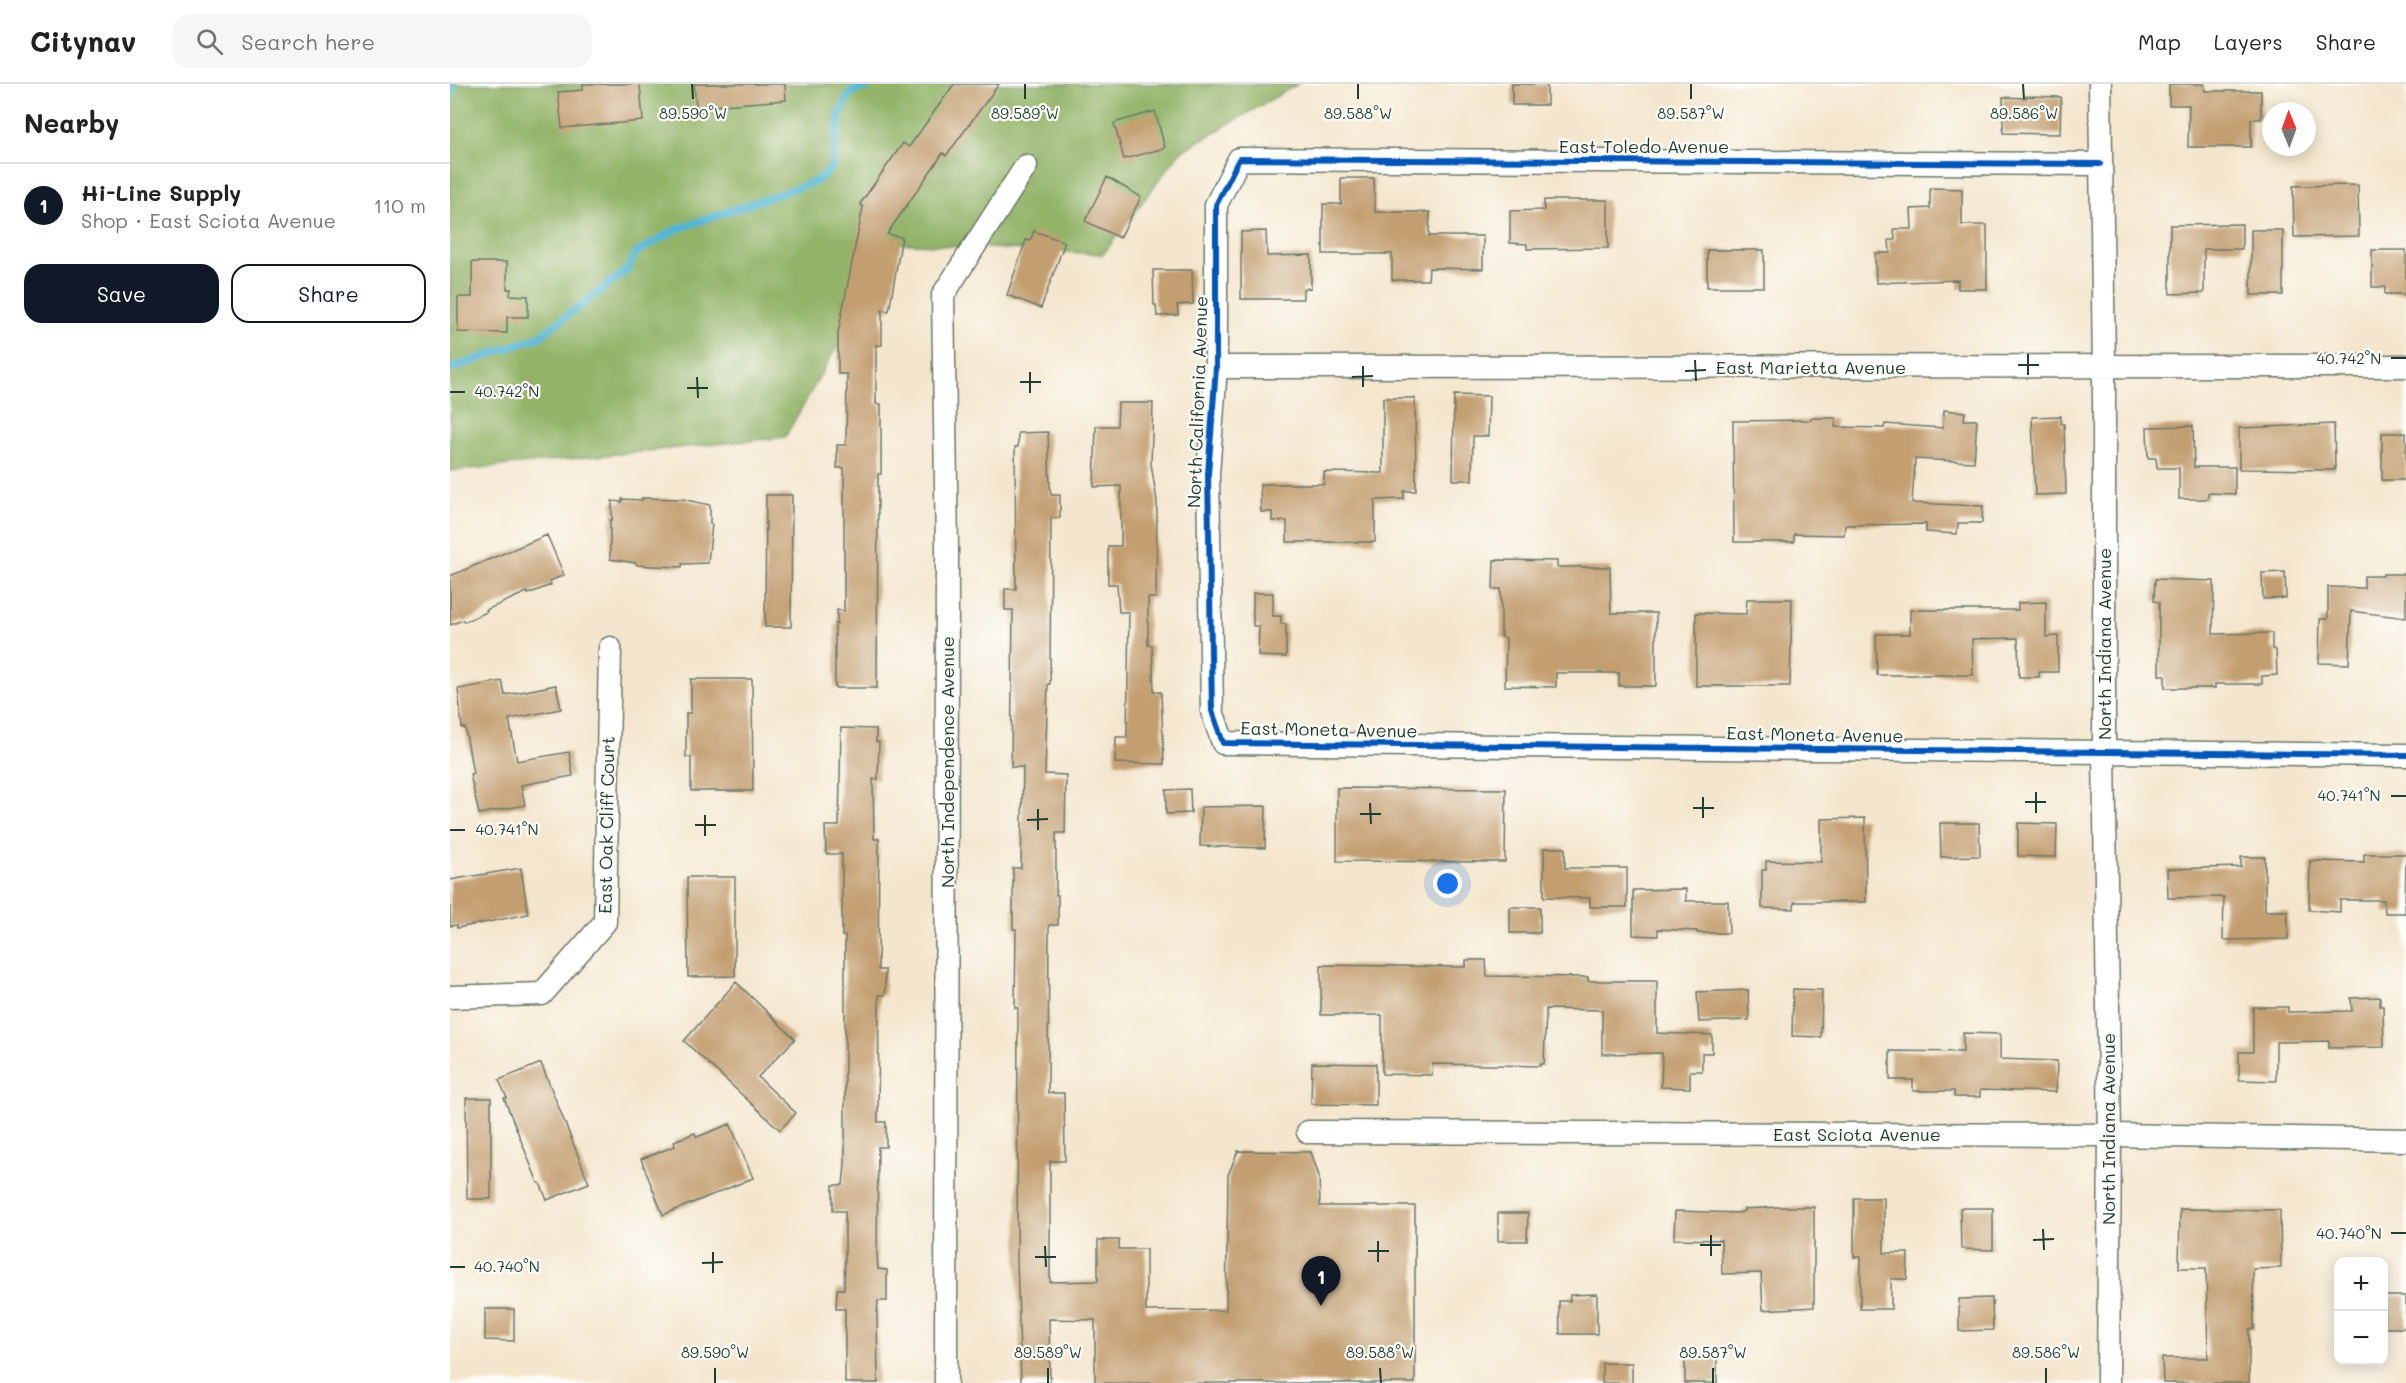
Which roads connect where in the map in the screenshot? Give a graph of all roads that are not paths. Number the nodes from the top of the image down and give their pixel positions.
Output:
1 (2100, 84) edge
2 (2100, 164) junction
3 (1026, 166) dead end
4 (1216, 205) joint
5 (2406, 366) edge
6 (1216, 367) junction
7 (2103, 367) junction
8 (610, 648) dead end
9 (1223, 743) joint
10 (2104, 753) junction
11 (2406, 755) edge
12 (450, 997) edge
13 (1308, 1132) dead end
14 (2110, 1135) junction
15 (2406, 1140) edge
16 (946, 1383) edge
17 (2108, 1383) edge

1 - 2 street, North Indiana Avenue
2 - 4 street, East Toledo Avenue
2 - 7 street, North Indiana Avenue
3 - 16 street, North Independence Avenue
4 - 6 street, North California Avenue
5 - 7 street, East Marietta Avenue
6 - 7 street, East Marietta Avenue
6 - 9 street, North California Avenue
7 - 10 street, North Indiana Avenue
8 - 12 street, East Oak Cliff Court
9 - 10 street, East Moneta Avenue
10 - 11 street, East Moneta Avenue
10 - 14 street, North Indiana Avenue
13 - 14 street, East Sciota Avenue
14 - 15 street, East Sciota Avenue
14 - 17 street, North Indiana Avenue

